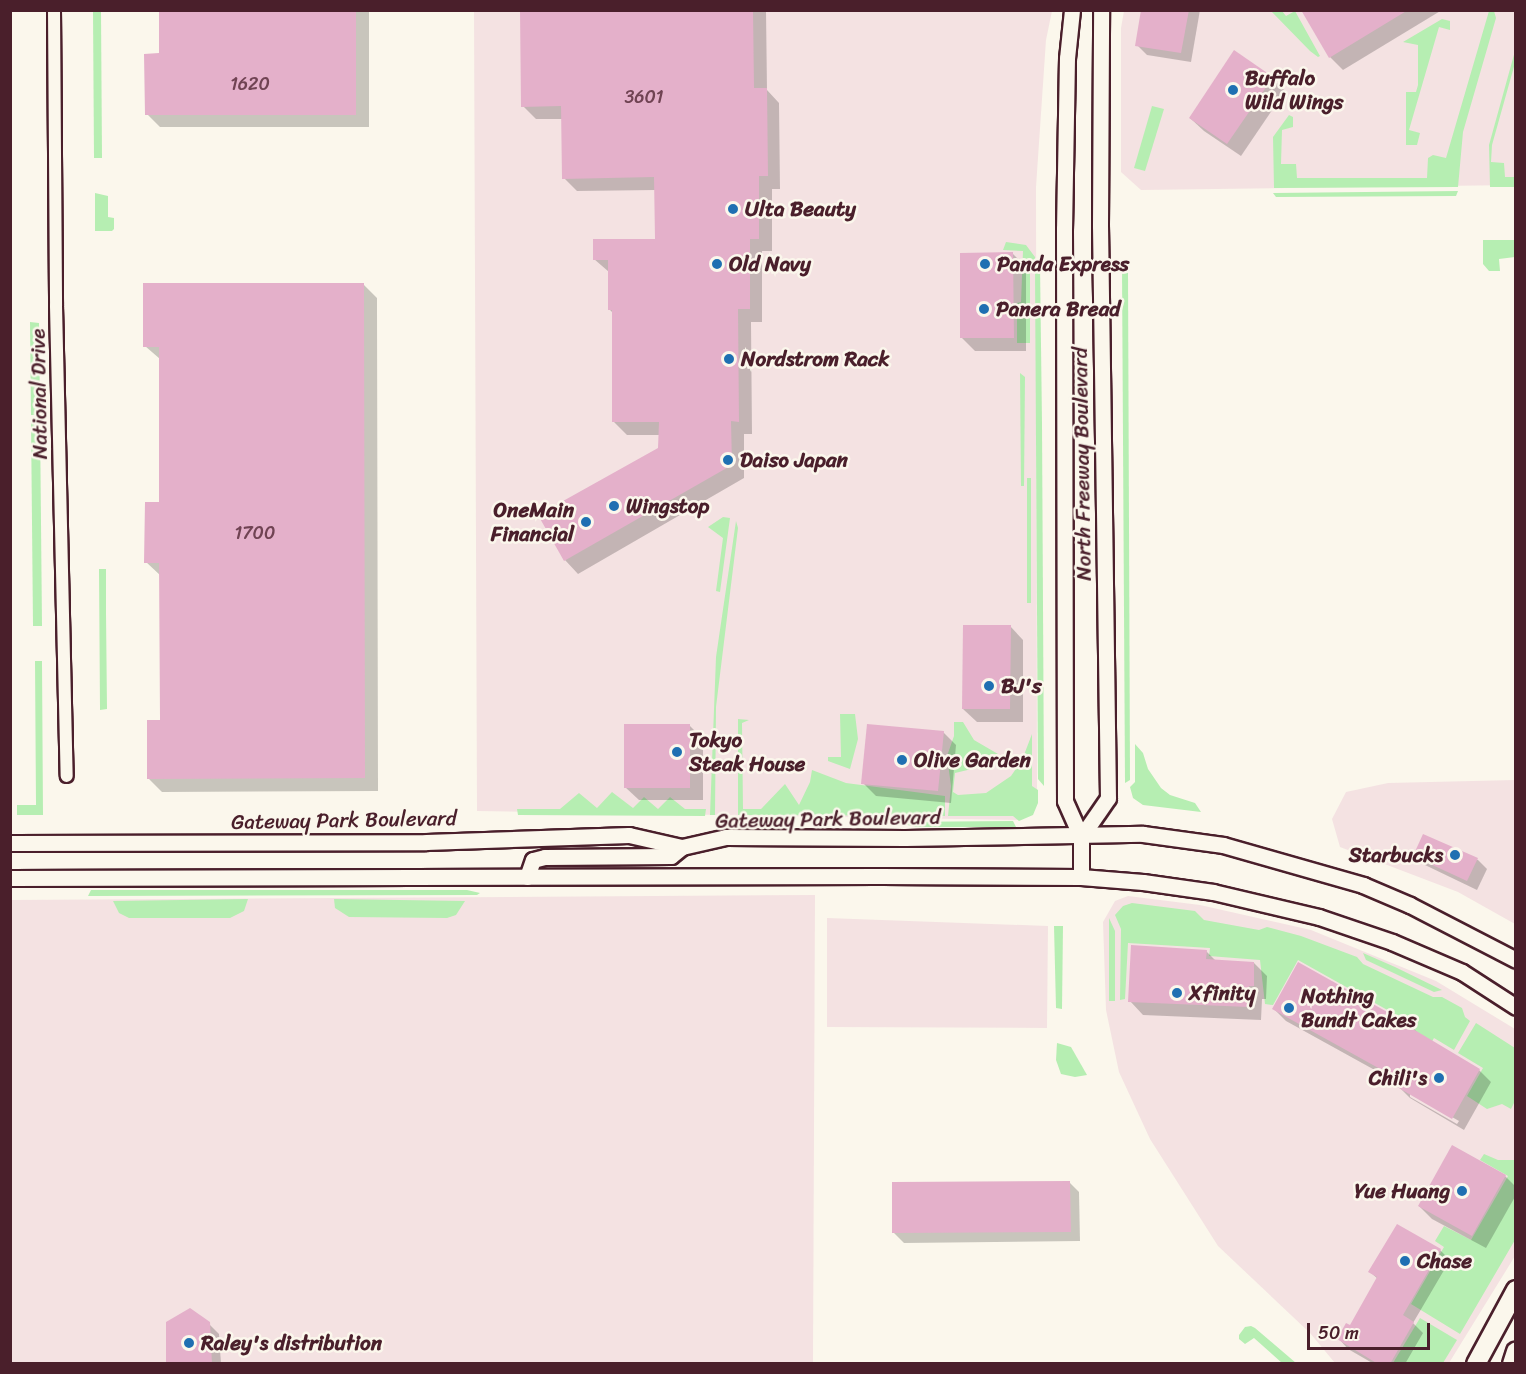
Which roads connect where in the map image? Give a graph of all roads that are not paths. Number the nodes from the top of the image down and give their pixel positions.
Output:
1 (54, 10) edge
2 (1072, 10) edge
3 (1101, 10) edge
4 (68, 776) dead end
5 (1081, 837) junction
6 (10, 843) edge
7 (682, 847) junction
8 (527, 877) junction
9 (1081, 877) junction
10 (10, 878) edge
11 (1515, 960) edge
12 (1515, 1007) edge
13 (1515, 1290) edge
14 (1515, 1352) edge
15 (1476, 1364) edge
16 (1512, 1364) edge

1 - 4 street, National Drive
2 - 5 street, North Freeway Boulevard
3 - 5 street, North Freeway Boulevard
5 - 7 street, Gateway Park Boulevard
5 - 9 street, North Freeway Boulevard
5 - 11 street, Gateway Park Boulevard
6 - 7 street, Gateway Park Boulevard
7 - 8 street
8 - 9 street
8 - 10 street
9 - 12 street
13 - 15 main road
14 - 16 main road

